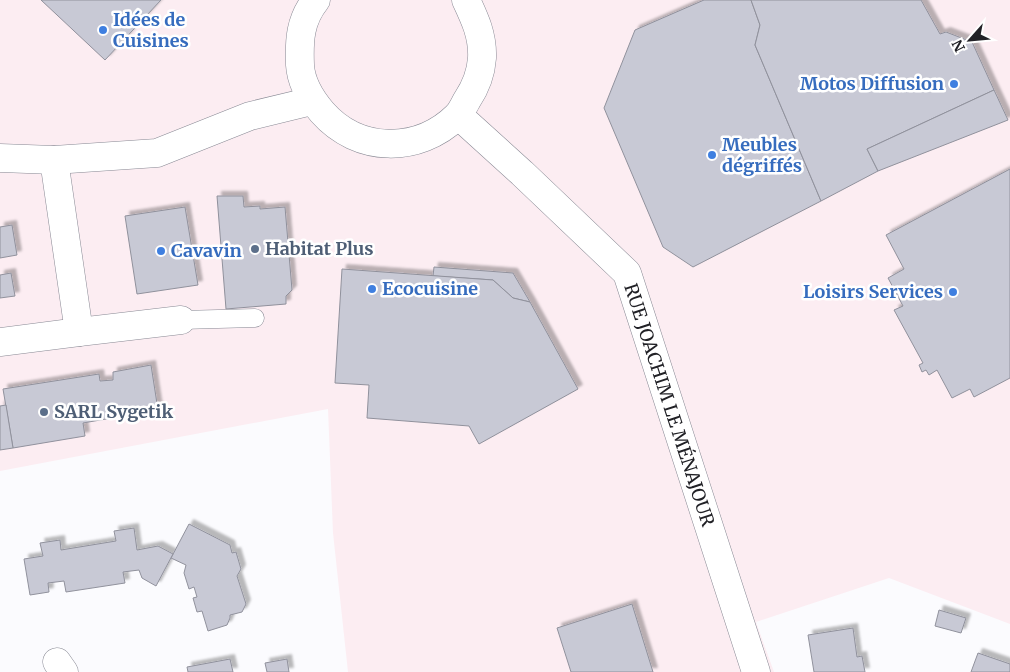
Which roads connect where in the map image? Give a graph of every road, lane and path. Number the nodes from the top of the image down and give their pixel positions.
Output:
1 (316, 0) edge
2 (466, 0) edge
3 (312, 101) junction
4 (458, 115) junction
5 (0, 158) edge
6 (54, 160) junction
7 (255, 318) dead end
8 (181, 320) joint
9 (80, 332) junction
10 (0, 342) edge
11 (756, 672) edge

1 - 3 street
2 - 4 street
3 - 4 street
3 - 6 street
4 - 11 street, RUE JOACHIM LE MÉNAJOUR
5 - 6 street
6 - 9 street
7 - 8 lane
8 - 9 street
9 - 10 street

